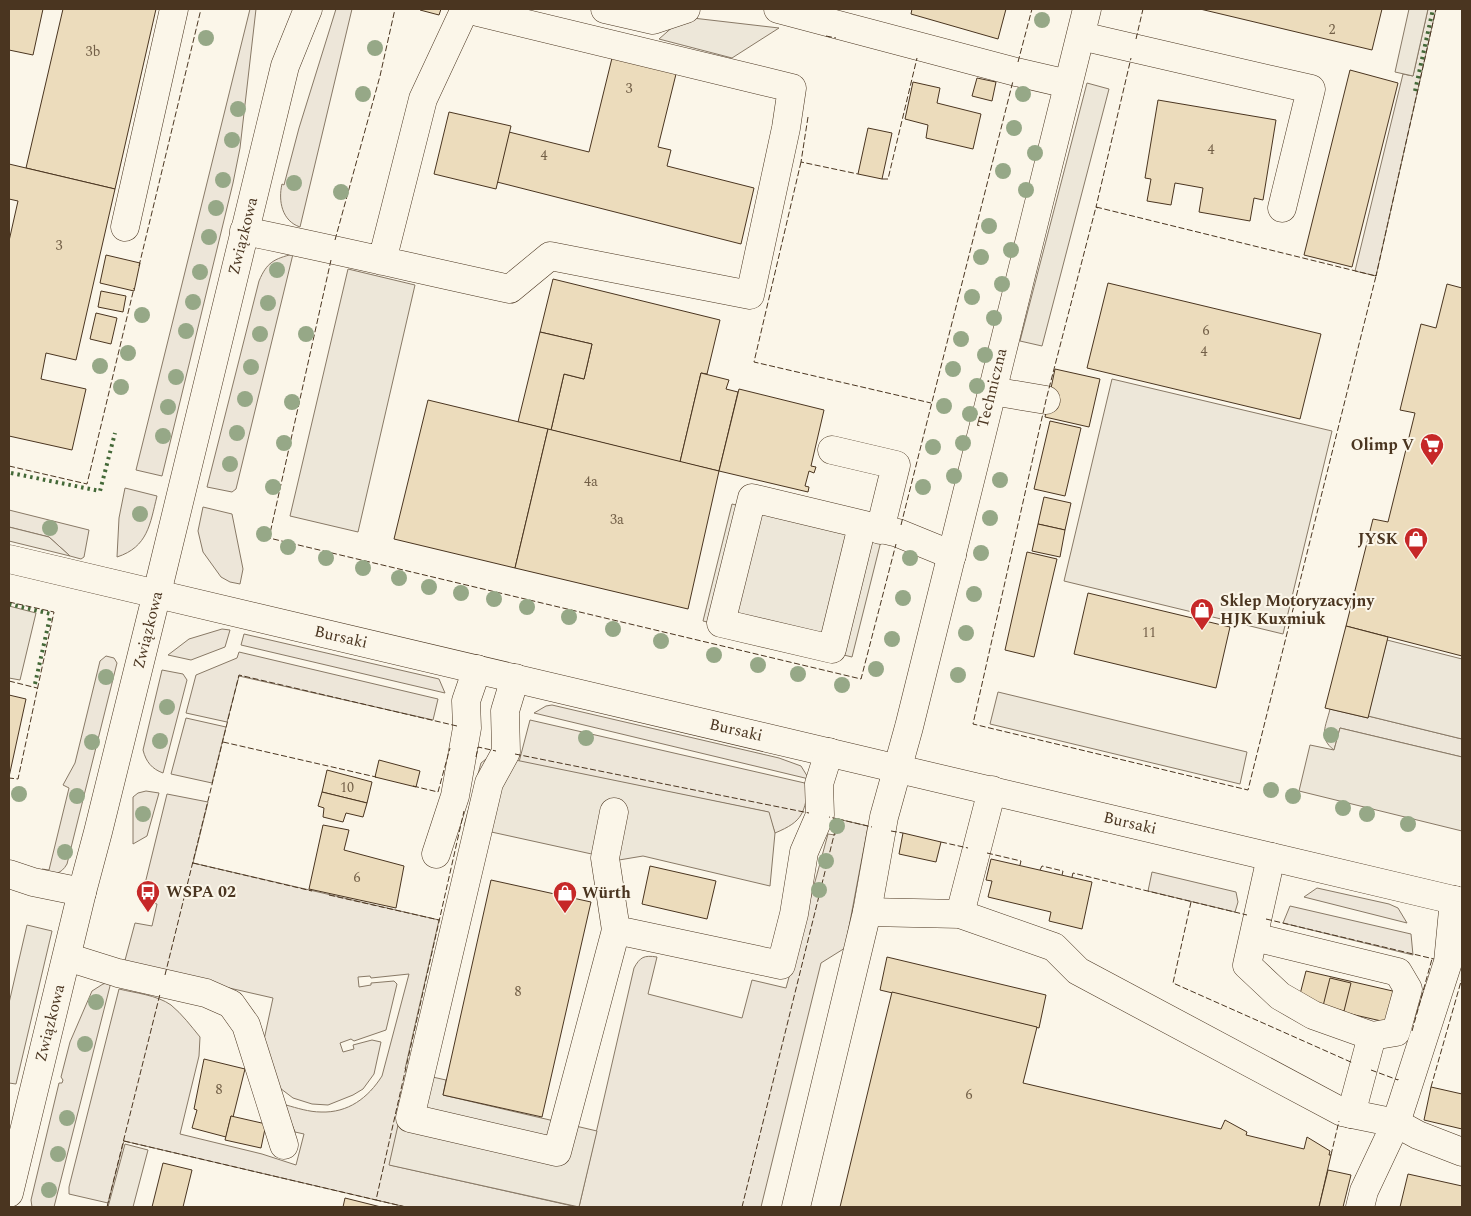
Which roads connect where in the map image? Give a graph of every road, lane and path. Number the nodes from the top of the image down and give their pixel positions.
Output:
1 (174, 9) edge
2 (289, 9) edge
3 (308, 9) edge
4 (605, 9) edge
5 (686, 9) edge
6 (778, 9) edge
7 (1087, 9) edge
8 (1081, 36) junction
9 (285, 66) junction
10 (1068, 84) junction
11 (1282, 208) dead end
12 (125, 227) dead end
13 (244, 231) junction
14 (382, 261) junction
15 (992, 392) junction
16 (1046, 400) dead end
17 (832, 450) dead end
18 (871, 528) junction
19 (952, 555) junction
20 (9, 559) edge
21 (157, 593) junction
22 (477, 669) junction
23 (515, 678) junction
24 (829, 752) junction
25 (898, 768) junction
26 (992, 790) junction
27 (614, 812) dead end
28 (436, 854) dead end
29 (1271, 857) junction
30 (9, 874) edge
31 (82, 892) junction
32 (1458, 901) edge
33 (867, 912) junction
34 (960, 914) junction
35 (616, 930) junction
36 (1254, 937) junction
37 (67, 957) junction
38 (1372, 1036) junction
39 (1351, 1114) junction
40 (1396, 1123) junction
41 (284, 1145) dead end
42 (1462, 1152) edge
43 (9, 1193) edge
44 (796, 1207) edge
45 (1360, 1207) edge

1 - 12 street
2 - 9 street, Związkowa
3 - 9 street, Związkowa
4 - 5 street
6 - 10 street
7 - 8 street, Techniczna
8 - 10 street, Techniczna
8 - 11 street
9 - 13 street, Związkowa
10 - 15 street, Techniczna
13 - 14 street
13 - 21 street, Związkowa
14 - 14 street
15 - 16 street
15 - 19 street, Techniczna
17 - 18 street
18 - 18 street
18 - 19 street
19 - 25 street, Techniczna
20 - 21 street, Bursaki
21 - 22 street, Bursaki
21 - 31 street, Związkowa
22 - 23 street, Bursaki
22 - 28 street
23 - 24 street, Bursaki
23 - 35 street
24 - 25 street, Bursaki
24 - 35 street
25 - 26 street, Bursaki
25 - 33 street, Techniczna
26 - 29 street, Bursaki
26 - 34 street
27 - 35 street
29 - 32 street, Bursaki
29 - 36 street
30 - 31 street
31 - 37 street, Związkowa
32 - 40 street
33 - 34 street
33 - 44 street, Techniczna
34 - 39 street
36 - 38 street
36 - 38 street
37 - 41 street
37 - 43 street, Związkowa
38 - 39 street
39 - 40 street
40 - 42 street
40 - 45 street

